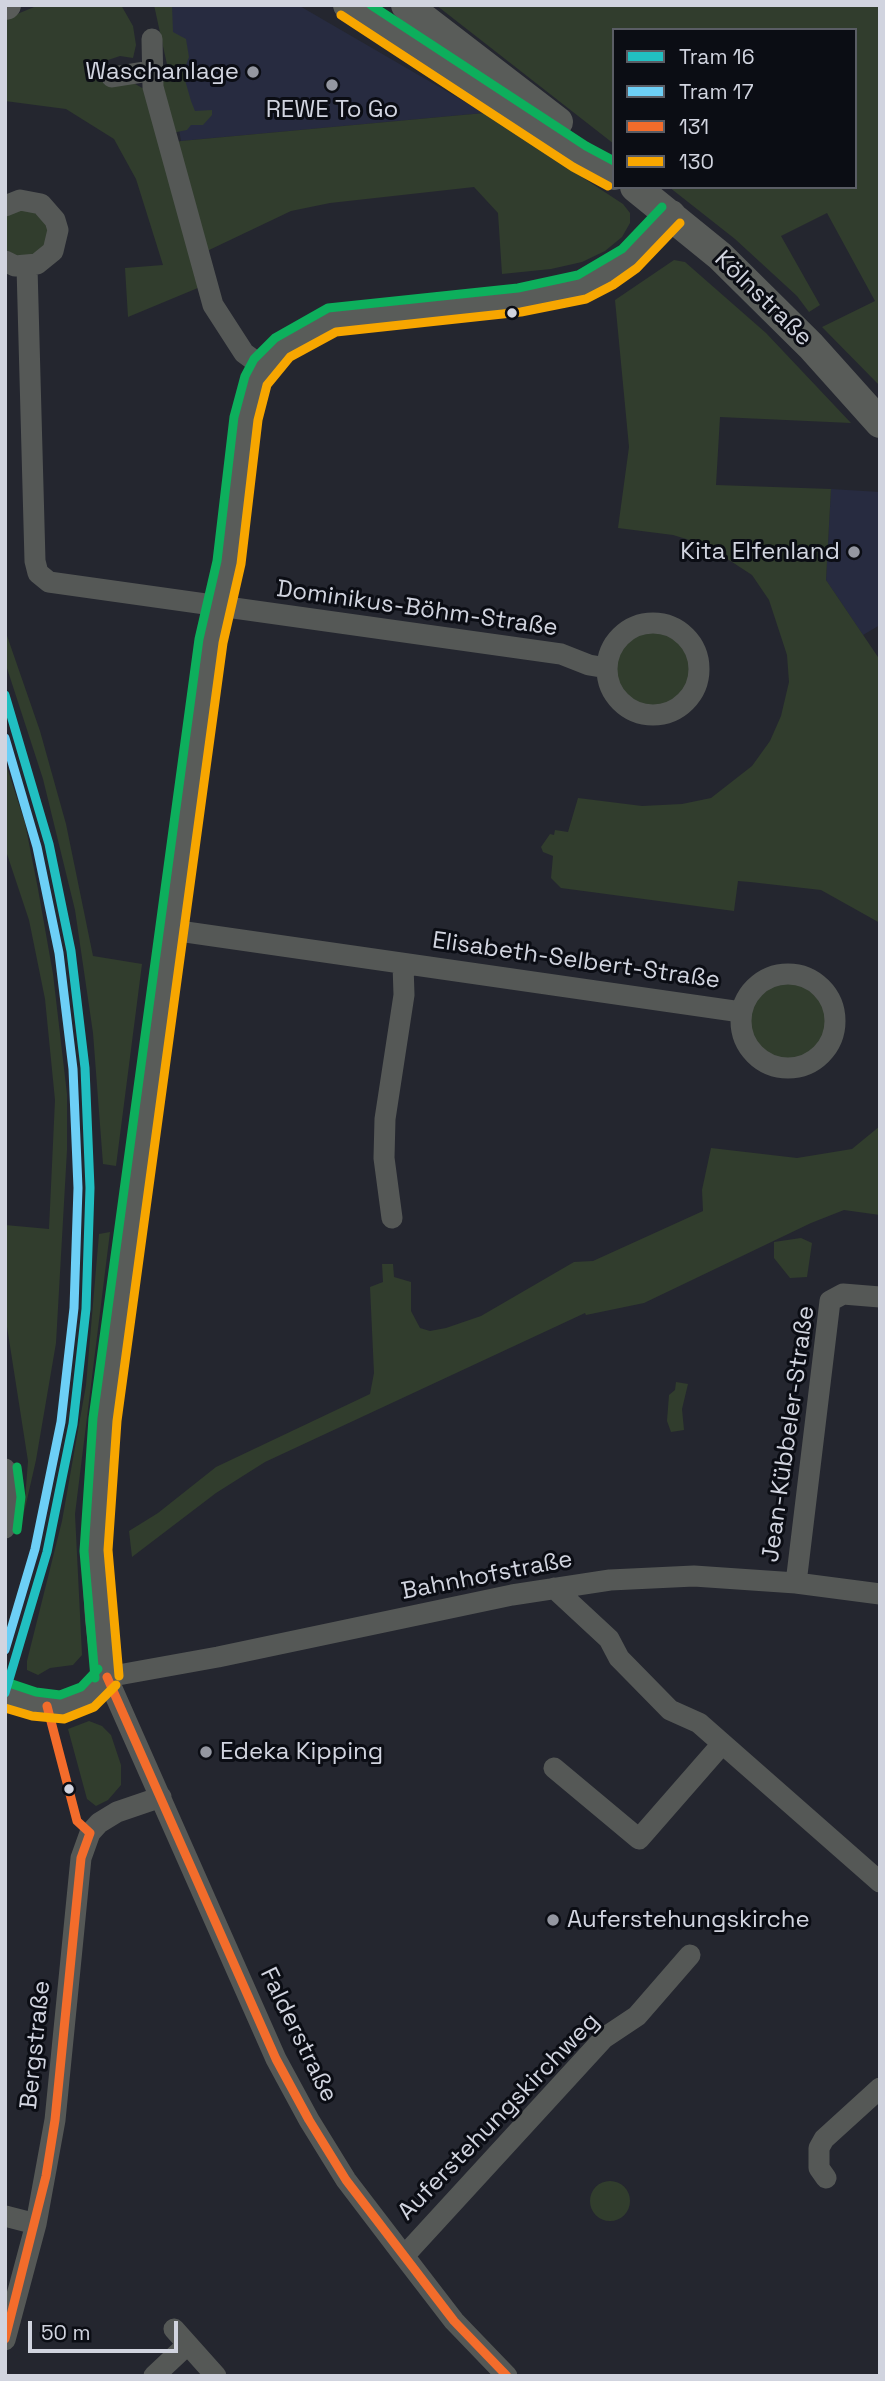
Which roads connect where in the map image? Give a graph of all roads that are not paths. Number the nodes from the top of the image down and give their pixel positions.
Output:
1 (348, 5) edge
2 (405, 5) edge
3 (152, 39) dead end
4 (150, 71) junction
5 (112, 77) dead end
6 (612, 167) edge
7 (612, 174) edge
8 (638, 189) edge
9 (5, 206) edge
10 (671, 215) junction
11 (5, 261) edge
12 (27, 267) junction
13 (263, 367) junction
14 (880, 423) edge
15 (218, 608) junction
16 (607, 668) junction
17 (172, 930) junction
18 (403, 964) junction
19 (741, 1012) junction
20 (392, 1218) dead end
21 (880, 1297) edge
22 (5, 1469) edge
23 (5, 1528) edge
24 (796, 1583) junction
25 (554, 1588) junction
26 (880, 1594) edge
27 (107, 1677) junction
28 (5, 1695) edge
29 (722, 1744) junction
30 (554, 1768) dead end
31 (161, 1797) junction
32 (880, 1882) edge
33 (690, 1955) dead end
34 (880, 2088) edge
35 (825, 2178) dead end
36 (5, 2216) edge
37 (36, 2224) junction
38 (404, 2256) junction
39 (5, 2340) edge
40 (154, 2376) edge
41 (216, 2376) edge
42 (507, 2376) edge

1 - 7 street
2 - 6 street
3 - 4 street
4 - 5 street
4 - 13 street
8 - 10 street, Kölnstraße
9 - 12 street
10 - 13 street
10 - 14 street, Kölnstraße
11 - 12 street
12 - 15 street, Dominikus-Böhm-Straße
13 - 15 street
15 - 16 street, Dominikus-Böhm-Straße
15 - 17 street
16 - 16 street
17 - 18 street, Elisabeth-Selbert-Straße
17 - 27 street
18 - 19 street, Elisabeth-Selbert-Straße
18 - 20 street, Elisabeth-Selbert-Straße
19 - 19 street, Elisabeth-Selbert-Straße
21 - 24 street, Jean-Kübbeler-Straße
22 - 23 street
24 - 25 street, Bahnhofstraße
24 - 26 street, Bahnhofstraße
25 - 27 street, Bahnhofstraße
25 - 29 street
27 - 28 street
27 - 31 street, Falderstraße
29 - 30 street
29 - 32 street
31 - 37 street, Bergstraße
31 - 38 street, Falderstraße
33 - 38 street, Auferstehungskirchweg
34 - 35 street
36 - 37 street
37 - 39 street, Bergstraße
38 - 42 street, Falderstraße
40 - 41 street

